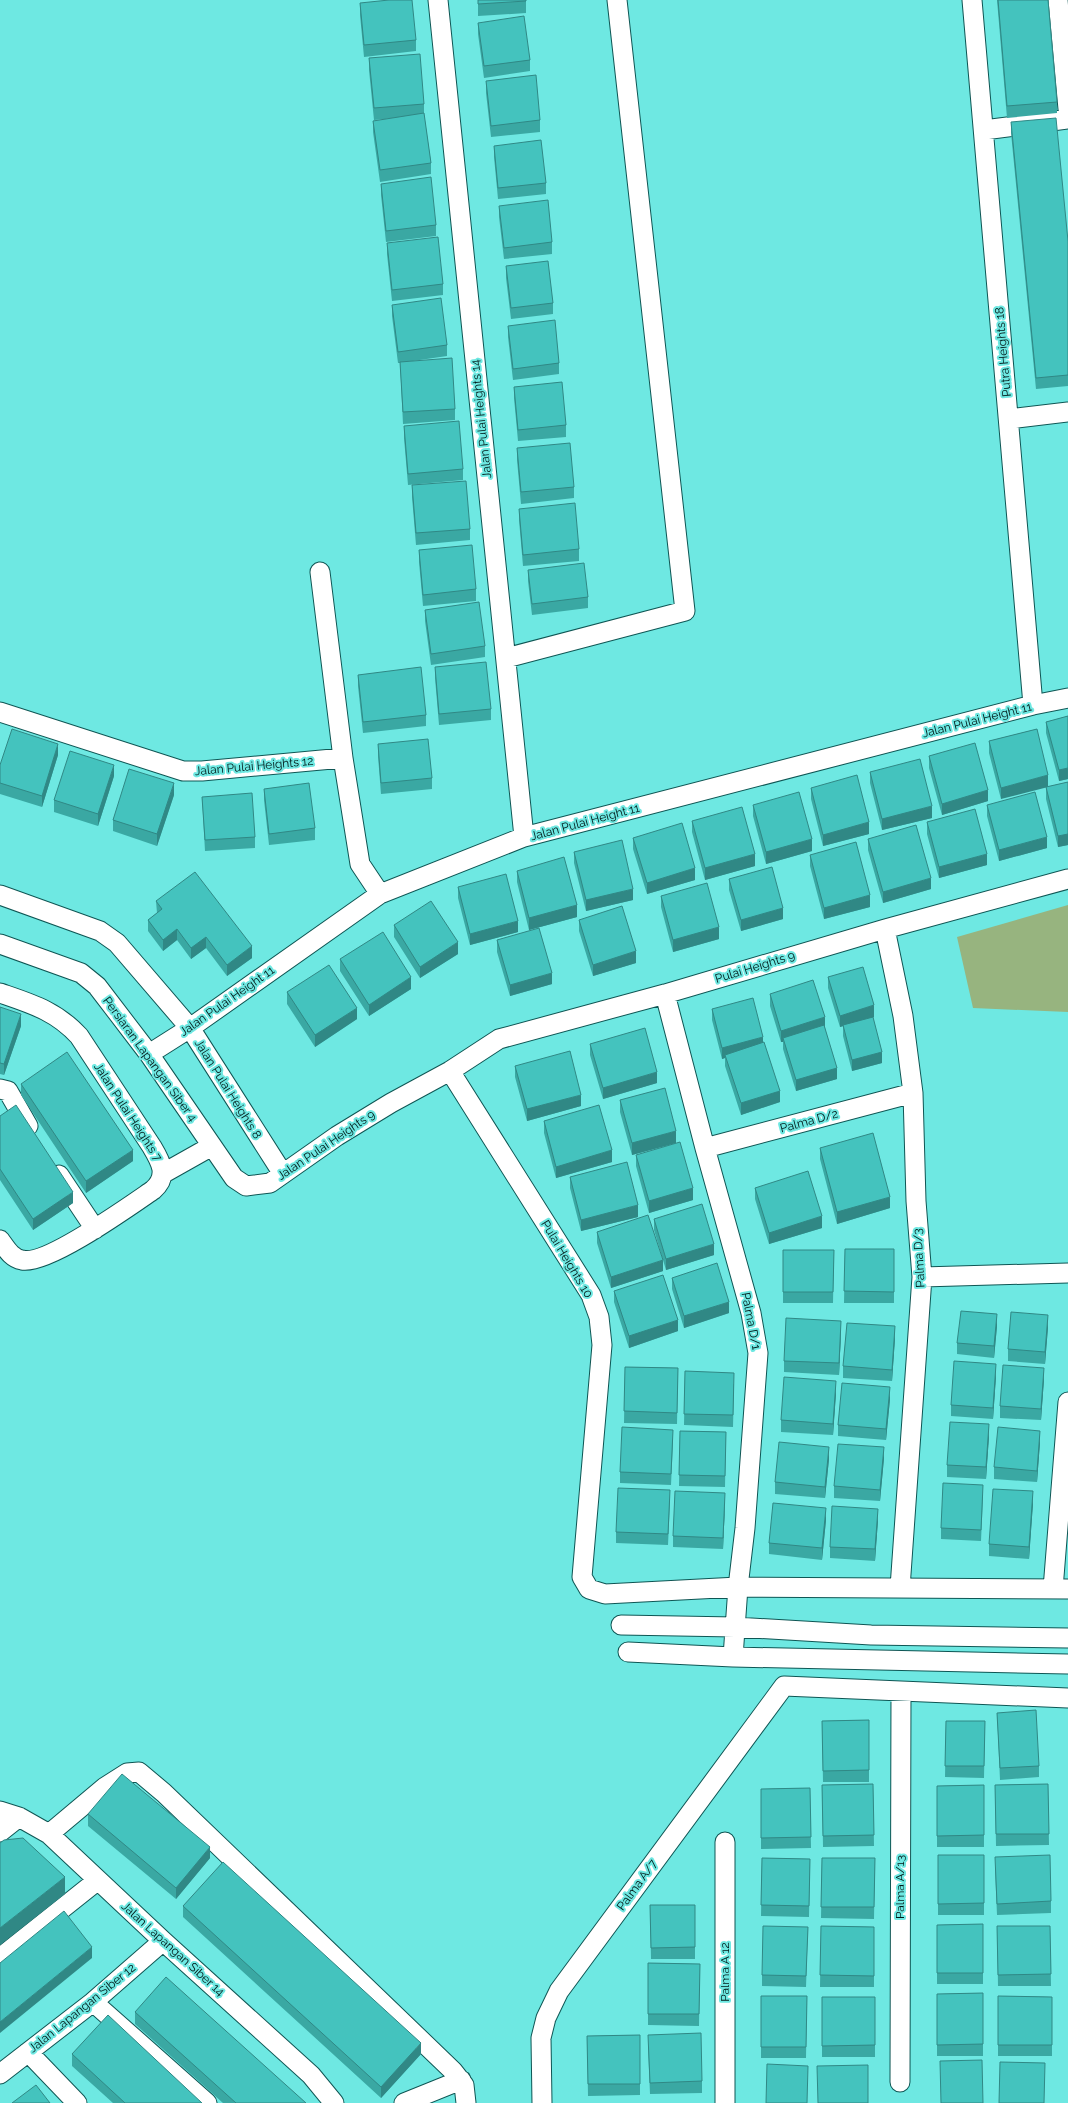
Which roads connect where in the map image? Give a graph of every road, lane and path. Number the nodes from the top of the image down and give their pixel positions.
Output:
1 (438, 0) edge
2 (617, 0) edge
3 (972, 0) edge
4 (1058, 0) edge
5 (1068, 109) edge
6 (1068, 118) edge
7 (984, 130) junction
8 (1068, 412) edge
9 (1009, 419) junction
10 (320, 572) dead end
11 (506, 658) junction
12 (1068, 698) edge
13 (1034, 705) junction
14 (0, 712) edge
15 (343, 758) junction
16 (524, 837) junction
17 (1068, 879) edge
18 (380, 894) junction
19 (0, 895) edge
20 (884, 929) junction
21 (0, 944) edge
22 (0, 993) edge
23 (665, 994) junction
24 (190, 1028) junction
25 (149, 1054) junction
26 (450, 1071) junction
27 (0, 1089) edge
28 (913, 1093) junction
29 (212, 1146) junction
30 (705, 1148) junction
31 (164, 1173) junction
32 (283, 1174) junction
33 (95, 1229) junction
34 (0, 1240) edge
35 (1068, 1273) edge
36 (922, 1277) junction
37 (1068, 1402) edge
38 (738, 1587) junction
39 (900, 1588) junction
40 (1060, 1589) edge
41 (621, 1625) dead end
42 (735, 1627) junction
43 (1068, 1638) edge
44 (628, 1652) dead end
45 (733, 1657) junction
46 (1068, 1664) edge
47 (901, 1692) junction
48 (1068, 1698) edge
49 (0, 1812) edge
50 (19, 1817) junction
51 (0, 1832) edge
52 (49, 1834) junction
53 (725, 1842) dead end
54 (98, 1880) junction
55 (163, 1942) junction
56 (0, 1958) edge
57 (93, 2002) junction
58 (28, 2052) junction
59 (0, 2074) edge
60 (461, 2080) junction
61 (900, 2082) dead end
62 (77, 2103) edge
63 (206, 2103) edge
64 (334, 2103) edge
65 (404, 2103) edge
66 (466, 2103) edge
67 (542, 2103) edge
68 (725, 2103) edge

1 - 11 street, Jalan Pulai Heights 14
2 - 11 street
3 - 7 street, Putra Heights 18
4 - 5 street
6 - 7 street
7 - 9 street, Putra Heights 18
8 - 9 street
9 - 13 street, Putra Heights 18
10 - 15 street
11 - 16 street, Jalan Pulai Heights 14
12 - 13 street, Jalan Pulai Height 11
13 - 16 street, Jalan Pulai Height 11
14 - 15 street, Jalan Pulai Heights 12
15 - 18 street
16 - 18 street, Jalan Pulai Height 11
17 - 20 street, Pulai Heights 9
18 - 24 street, Jalan Pulai Height 11
19 - 24 street, Jalan Pulai Heights 8
20 - 23 street, Pulai Heights 9
20 - 28 street, Palma D/3
21 - 25 street, Persiaran Lapangan Siber 4
22 - 31 street, Jalan Pulai Heights 7
23 - 26 street, Pulai Heights 9
23 - 30 street, Palma D/1
24 - 25 street, Jalan Pulai Height 11
24 - 32 street, Jalan Pulai Heights 8
25 - 29 street, Persiaran Lapangan Siber 4
26 - 32 street, Jalan Pulai Heights 9
26 - 38 street, Pulai Heights 10
27 - 33 street
28 - 30 street, Palma D/2
28 - 36 street, Palma D/3
29 - 31 street
29 - 32 street, Jalan Pulai Heights 9
30 - 38 street, Palma D/1
31 - 33 street, Jalan Pulai Heights 7
33 - 34 street, Jalan Pulai Heights 7
35 - 36 street
36 - 39 street, Palma D/3
37 - 40 street
38 - 39 street
38 - 42 street, Palma D/1
39 - 40 street
41 - 42 street
42 - 43 street
42 - 45 street, Palma D/1
44 - 45 street
45 - 46 street
47 - 48 street
47 - 61 street, Palma A/13
47 - 67 street, Palma A/7
49 - 50 street, Jalan Lapangan Siber 14
50 - 51 street
50 - 52 street, Jalan Lapangan Siber 14
52 - 54 street, Jalan Lapangan Siber 14
52 - 60 street
53 - 68 street, Palma A 12
54 - 55 street, Jalan Lapangan Siber 14
54 - 56 street
55 - 57 street, Jalan Lapangan Siber 12
55 - 64 street, Jalan Lapangan Siber 14
57 - 58 street, Jalan Lapangan Siber 12
57 - 63 street
58 - 59 street, Jalan Lapangan Siber 12
58 - 62 street
60 - 65 street
60 - 66 street

